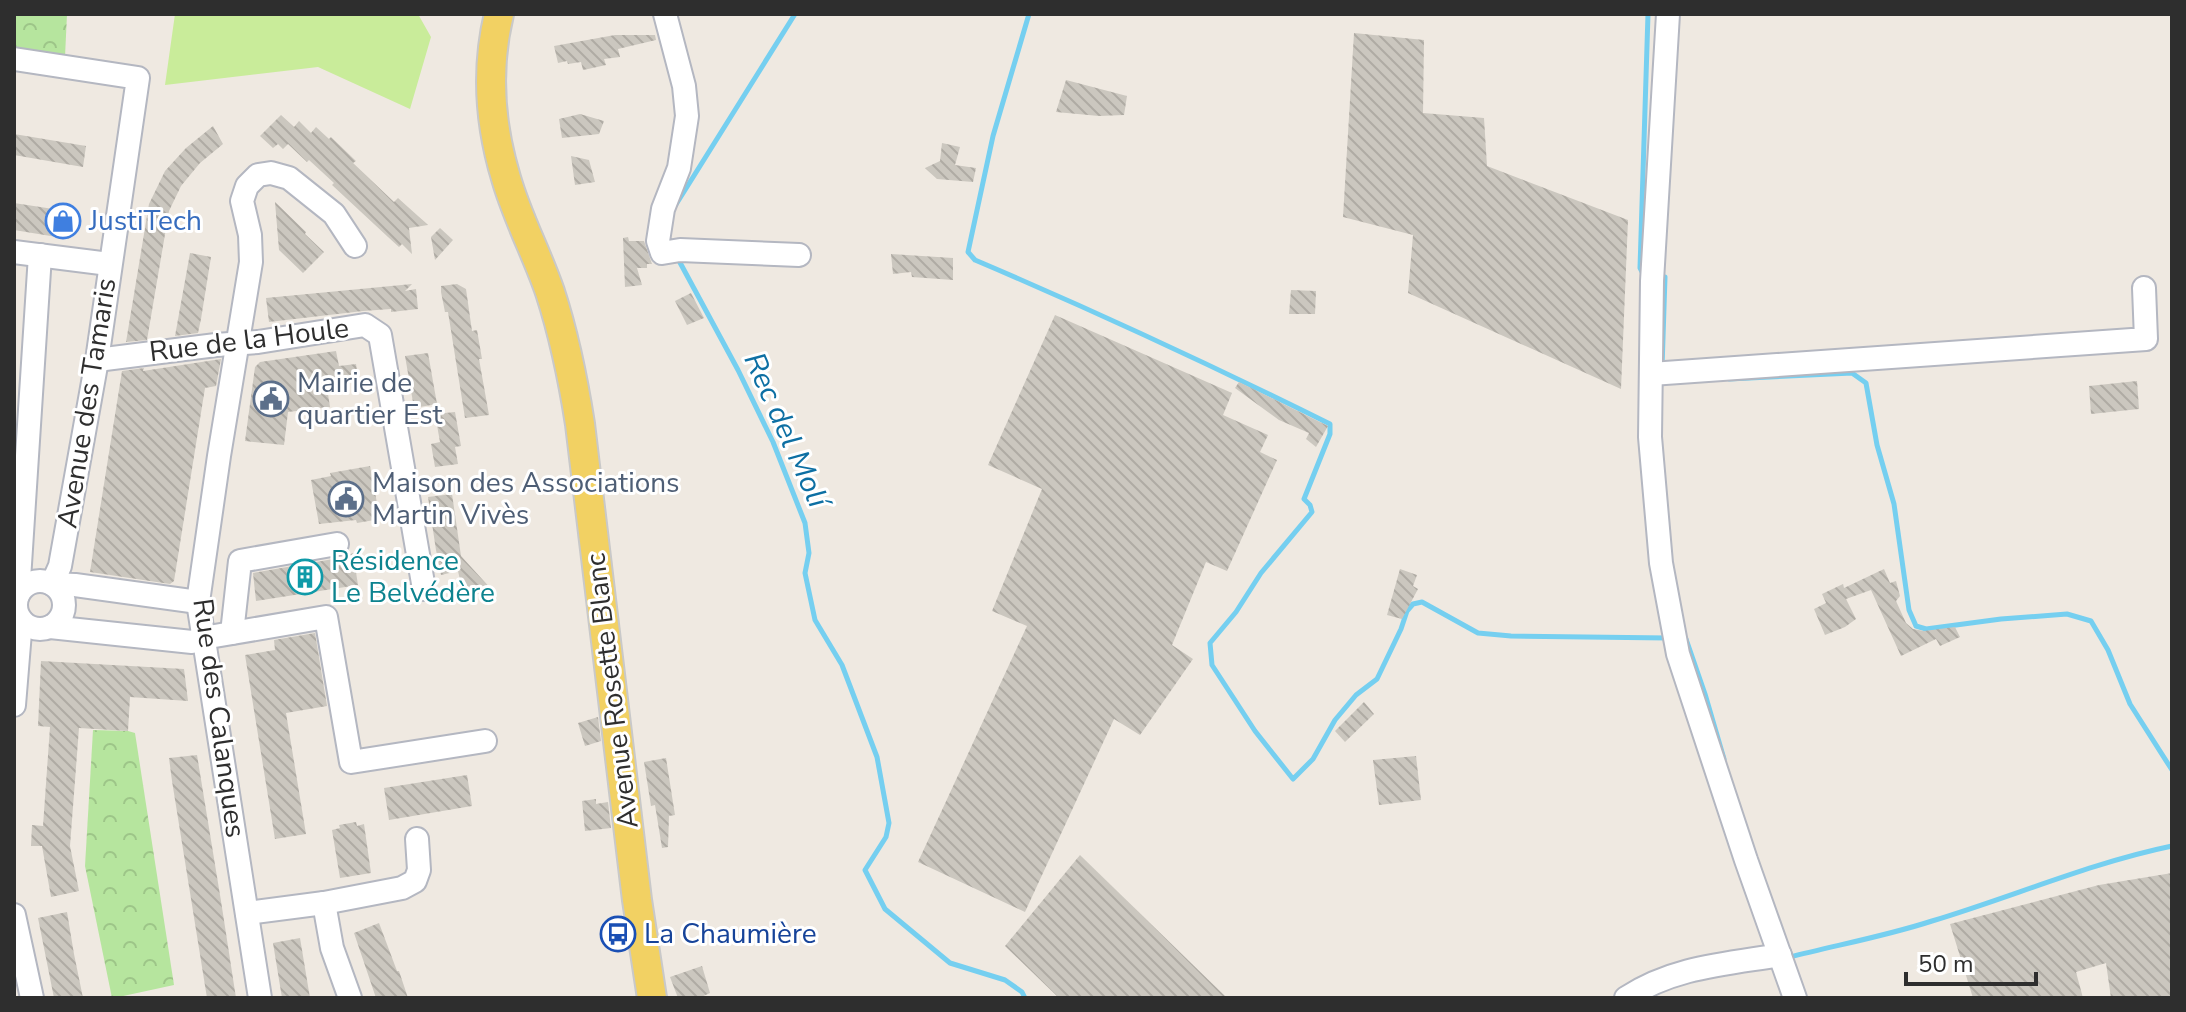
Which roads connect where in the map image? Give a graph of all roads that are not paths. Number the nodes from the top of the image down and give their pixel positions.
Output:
1 (499, 14) edge
2 (665, 14) edge
3 (1668, 14) edge
4 (14, 59) edge
5 (355, 246) dead end
6 (14, 252) edge
7 (40, 255) junction
8 (799, 255) dead end
9 (109, 264) junction
10 (2144, 288) dead end
11 (238, 344) junction
12 (97, 360) junction
13 (1660, 373) junction
14 (23, 381) edge
15 (19, 503) edge
16 (337, 544) dead end
17 (52, 584) junction
18 (424, 589) dead end
19 (18, 595) junction
20 (198, 602) junction
21 (18, 622) edge
22 (50, 627) junction
23 (232, 633) junction
24 (203, 638) junction
25 (14, 705) edge
26 (485, 741) dead end
27 (417, 839) dead end
28 (324, 903) junction
29 (247, 913) junction
30 (14, 915) edge
31 (1780, 955) junction
32 (32, 998) edge
33 (260, 998) edge
34 (350, 998) edge
35 (652, 998) edge
36 (1626, 998) edge
37 (1795, 998) edge

1 - 35 main road, Avenue Rosette Blanc
2 - 8 street
3 - 13 street
4 - 9 street, Avenue des Tamaris
5 - 11 street, Rue des Calanques
6 - 7 street
7 - 9 street
7 - 14 street
9 - 12 street, Avenue des Tamaris
10 - 13 street
11 - 12 street, Rue de la Houle
11 - 18 street, Rue de la Houle
11 - 20 street, Rue des Calanques
12 - 17 street, Avenue des Tamaris
13 - 31 street
14 - 15 street
15 - 19 street
16 - 23 street
17 - 19 street
17 - 20 street
17 - 22 street
19 - 21 street
20 - 24 street, Rue des Calanques
21 - 22 street
21 - 25 street
22 - 24 street
23 - 24 street
23 - 26 street
24 - 29 street, Rue des Calanques
27 - 28 street
28 - 29 street
28 - 34 street
29 - 33 street, Rue des Calanques
30 - 32 street
31 - 36 street
31 - 37 street

